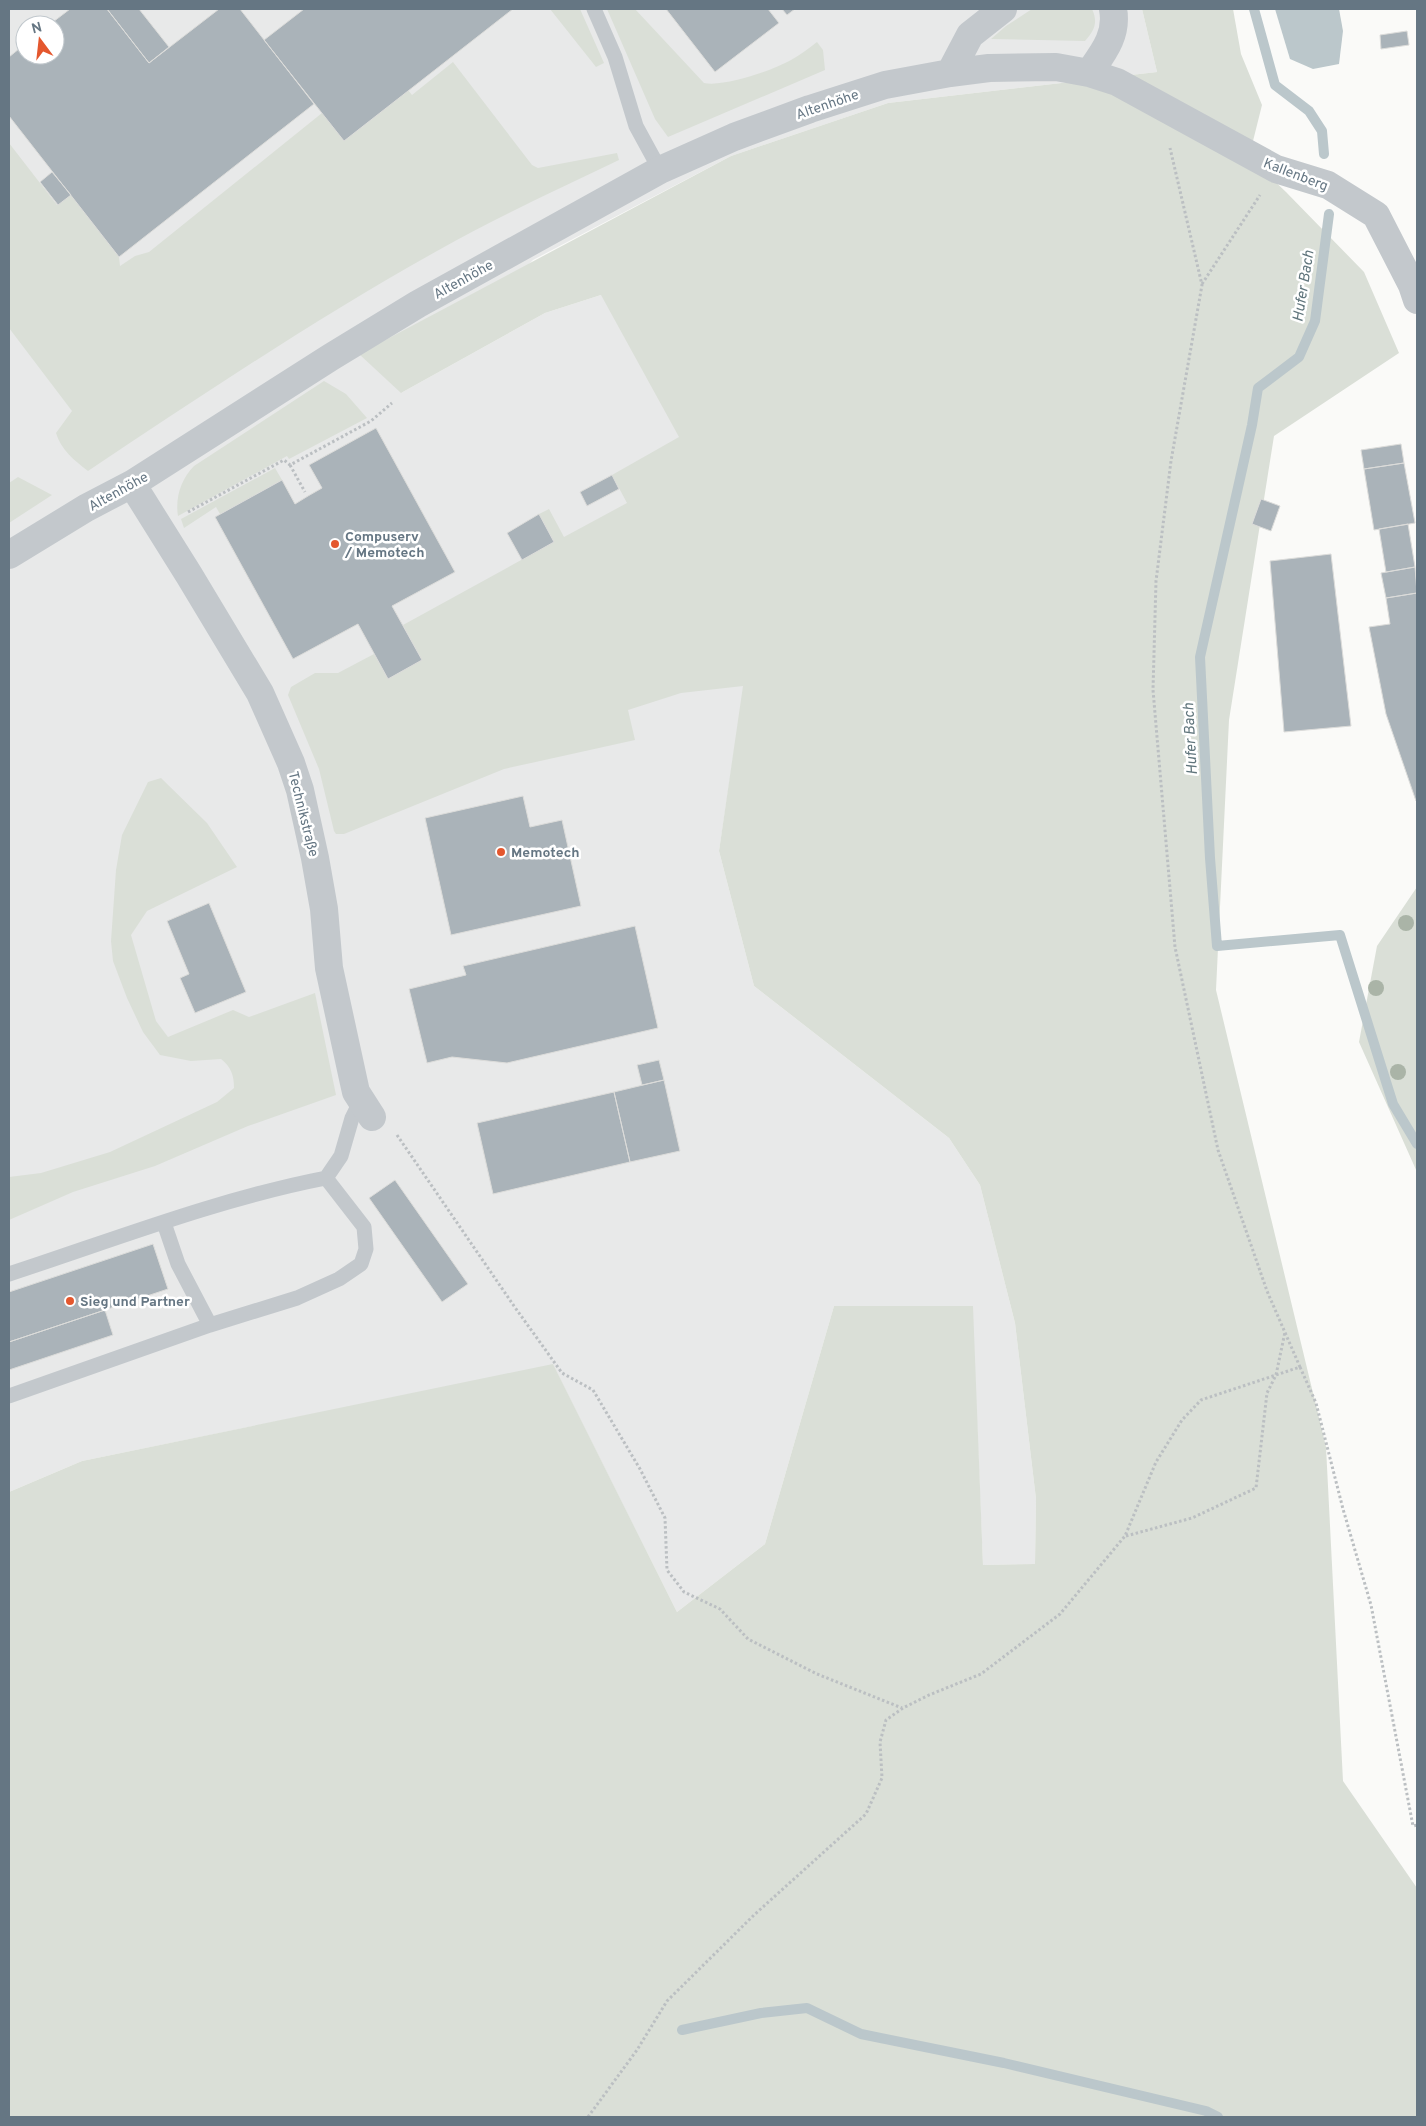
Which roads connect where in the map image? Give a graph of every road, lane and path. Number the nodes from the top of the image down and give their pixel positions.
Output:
1 (594, 9) edge
2 (1002, 9) edge
3 (1113, 9) edge
4 (950, 73) junction
5 (1089, 73) junction
6 (1159, 104) junction
7 (1276, 169) junction
8 (660, 170) junction
9 (1202, 284) junction
10 (1417, 300) edge
11 (392, 403) dead end
12 (290, 465) junction
13 (132, 484) junction
14 (305, 492) dead end
15 (160, 528) junction
16 (9, 555) edge
17 (366, 1109) junction
18 (326, 1178) junction
19 (164, 1223) junction
20 (9, 1274) edge
21 (210, 1325) junction
22 (1285, 1332) junction
23 (1300, 1366) junction
24 (1276, 1375) junction
25 (9, 1396) edge
26 (1126, 1536) junction
27 (902, 1708) junction
28 (1417, 1825) edge
29 (588, 2117) edge

1 - 8 lane
2 - 4 street
3 - 5 street
4 - 5 street, Altenhöhe
4 - 8 street, Altenhöhe
5 - 6 street, Altenhöhe
6 - 7 street, Kallenberg
6 - 9 path
7 - 9 path
7 - 10 street, Kallenberg
8 - 13 street, Altenhöhe
9 - 22 path
11 - 12 path
12 - 14 path
12 - 15 path
13 - 15 street, Technikstraße
13 - 16 street, Altenhöhe
15 - 17 street, Technikstraße
17 - 18 lane
17 - 27 path
18 - 19 lane
18 - 21 lane
19 - 20 lane
19 - 21 lane
21 - 25 lane
22 - 23 path
22 - 24 path
23 - 24 path
23 - 28 path
24 - 26 path
24 - 26 path
26 - 27 path
27 - 29 path

